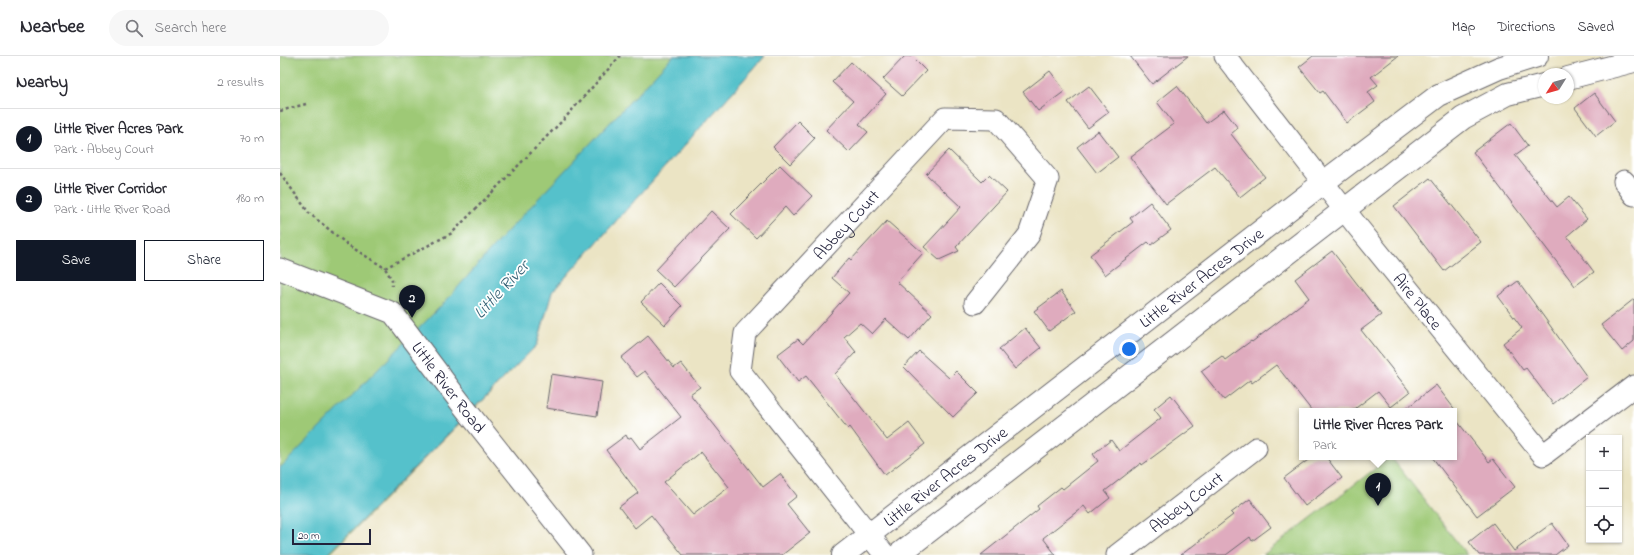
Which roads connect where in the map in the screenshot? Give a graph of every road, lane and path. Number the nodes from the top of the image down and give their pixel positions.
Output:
1 (620, 56) edge
2 (1225, 56) edge
3 (1537, 56) edge
4 (1634, 61) edge
5 (1574, 76) edge
6 (1538, 86) edge
7 (306, 104) dead end
8 (280, 111) edge
9 (280, 173) edge
10 (1324, 182) junction
11 (1344, 209) junction
12 (280, 268) edge
13 (384, 268) junction
14 (975, 303) dead end
15 (393, 313) junction
16 (1634, 386) edge
17 (1256, 448) dead end
18 (870, 534) junction
19 (581, 555) edge
20 (843, 555) edge
21 (885, 555) edge
22 (898, 555) edge
23 (1117, 555) edge

1 - 13 path
2 - 10 street, Aire Place
3 - 10 street, Little River Acres Drive
4 - 5 street
6 - 11 street, Little River Acres Drive
7 - 8 path
9 - 13 path
10 - 11 street, Aire Place
10 - 18 street, Little River Acres Drive
11 - 16 street, Aire Place
11 - 22 street, Little River Acres Drive
12 - 15 street
13 - 15 path
14 - 18 street, Abbey Court
15 - 19 street, Little River Road
17 - 23 street, Abbey Court
18 - 20 street, Little River Acres Drive
18 - 21 street, Abbey Court

